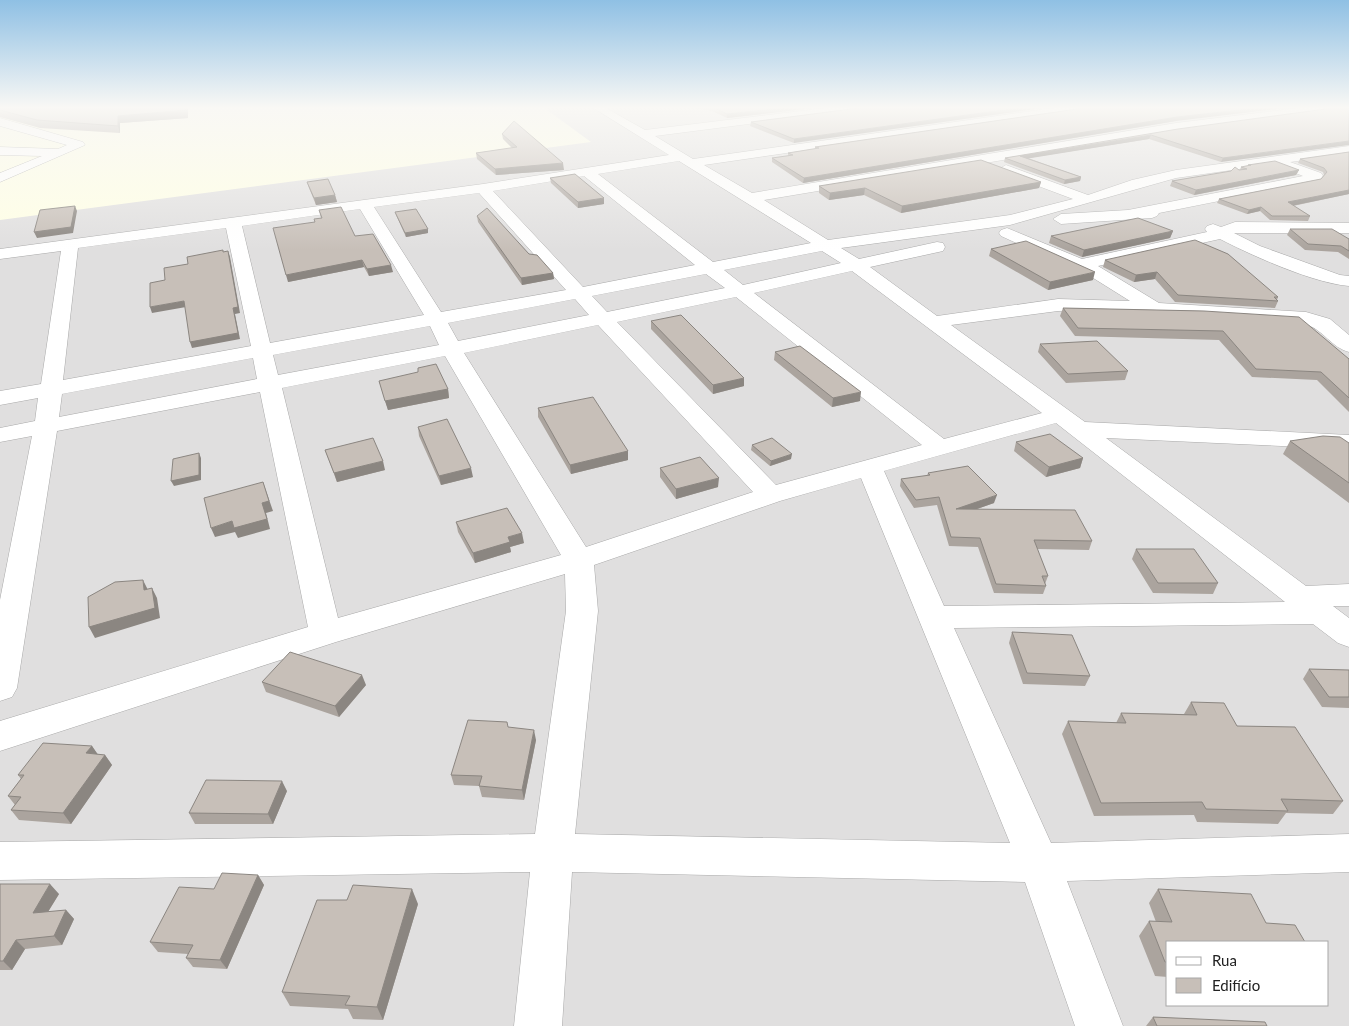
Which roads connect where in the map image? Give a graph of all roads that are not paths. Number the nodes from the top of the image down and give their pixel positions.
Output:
1 (58, 155) edge
2 (677, 155) edge
3 (725, 155) edge
4 (970, 155) edge
5 (1005, 155) edge
6 (1325, 155) edge
7 (980, 159) junction
8 (685, 160) junction
9 (1272, 160) junction
10 (586, 172) junction
11 (0, 178) edge
12 (483, 188) junction
13 (749, 198) junction
14 (1081, 202) junction
15 (364, 204) junction
16 (1134, 214) junction
17 (1188, 214) junction
18 (1045, 221) junction
19 (233, 223) junction
20 (1273, 226) junction
21 (1349, 228) edge
22 (1007, 233) junction
23 (1219, 234) junction
24 (70, 245) junction
25 (826, 245) junction
26 (0, 254) edge
27 (854, 264) junction
28 (1080, 265) junction
29 (710, 267) junction
30 (1349, 281) edge
31 (740, 291) junction
32 (579, 293) junction
33 (1156, 309) junction
34 (436, 319) junction
35 (603, 319) junction
36 (933, 322) junction
37 (1349, 346) edge
38 (452, 349) junction
39 (263, 351) junction
40 (270, 383) junction
41 (50, 389) junction
42 (0, 398) edge
43 (1069, 422) junction
44 (46, 427) junction
45 (0, 435) edge
46 (1349, 442) edge
47 (939, 447) junction
48 (869, 466) junction
49 (771, 495) junction
50 (579, 560) junction
51 (1349, 595) edge
52 (1309, 605) junction
53 (935, 617) junction
54 (326, 633) junction
55 (1349, 635) edge
56 (0, 688) edge
57 (0, 736) edge
58 (553, 853) junction
59 (1349, 853) edge
60 (0, 861) edge
61 (1039, 863) junction
62 (538, 1026) edge
63 (1099, 1026) edge

1 - 11 street
2 - 8 street
3 - 8 street
4 - 7 street
5 - 7 street
6 - 9 street
7 - 13 street
7 - 14 street
8 - 10 street
8 - 13 street
9 - 14 street
9 - 16 street
10 - 12 street
10 - 29 street
12 - 15 street
12 - 32 street
13 - 25 street
14 - 18 street
14 - 25 street
15 - 19 street
15 - 34 street
16 - 17 street
16 - 18 street
17 - 20 street
17 - 23 street
18 - 22 street
19 - 24 street
19 - 39 street
20 - 21 street
20 - 23 street
22 - 27 street
22 - 28 street
23 - 28 street
23 - 30 street
24 - 26 street
24 - 41 street
25 - 27 street
25 - 29 street
27 - 31 street
27 - 36 street
28 - 33 street
29 - 31 street
29 - 32 street
31 - 35 street
31 - 47 street
32 - 34 street
32 - 35 street
33 - 36 street
33 - 37 street
34 - 38 street
34 - 39 street
35 - 38 street
35 - 49 street
36 - 43 street
38 - 40 street
38 - 50 street
39 - 40 street
39 - 41 street
40 - 44 street
40 - 54 street
41 - 42 street
41 - 44 street
43 - 46 street
43 - 47 street
43 - 52 street
44 - 45 street
44 - 56 street
47 - 48 street
48 - 49 street
48 - 53 street
49 - 50 street
50 - 54 street
50 - 58 street
51 - 52 street
52 - 53 street
52 - 55 street
53 - 61 street
54 - 57 street
58 - 60 street
58 - 61 street
58 - 62 street
59 - 61 street
61 - 63 street

